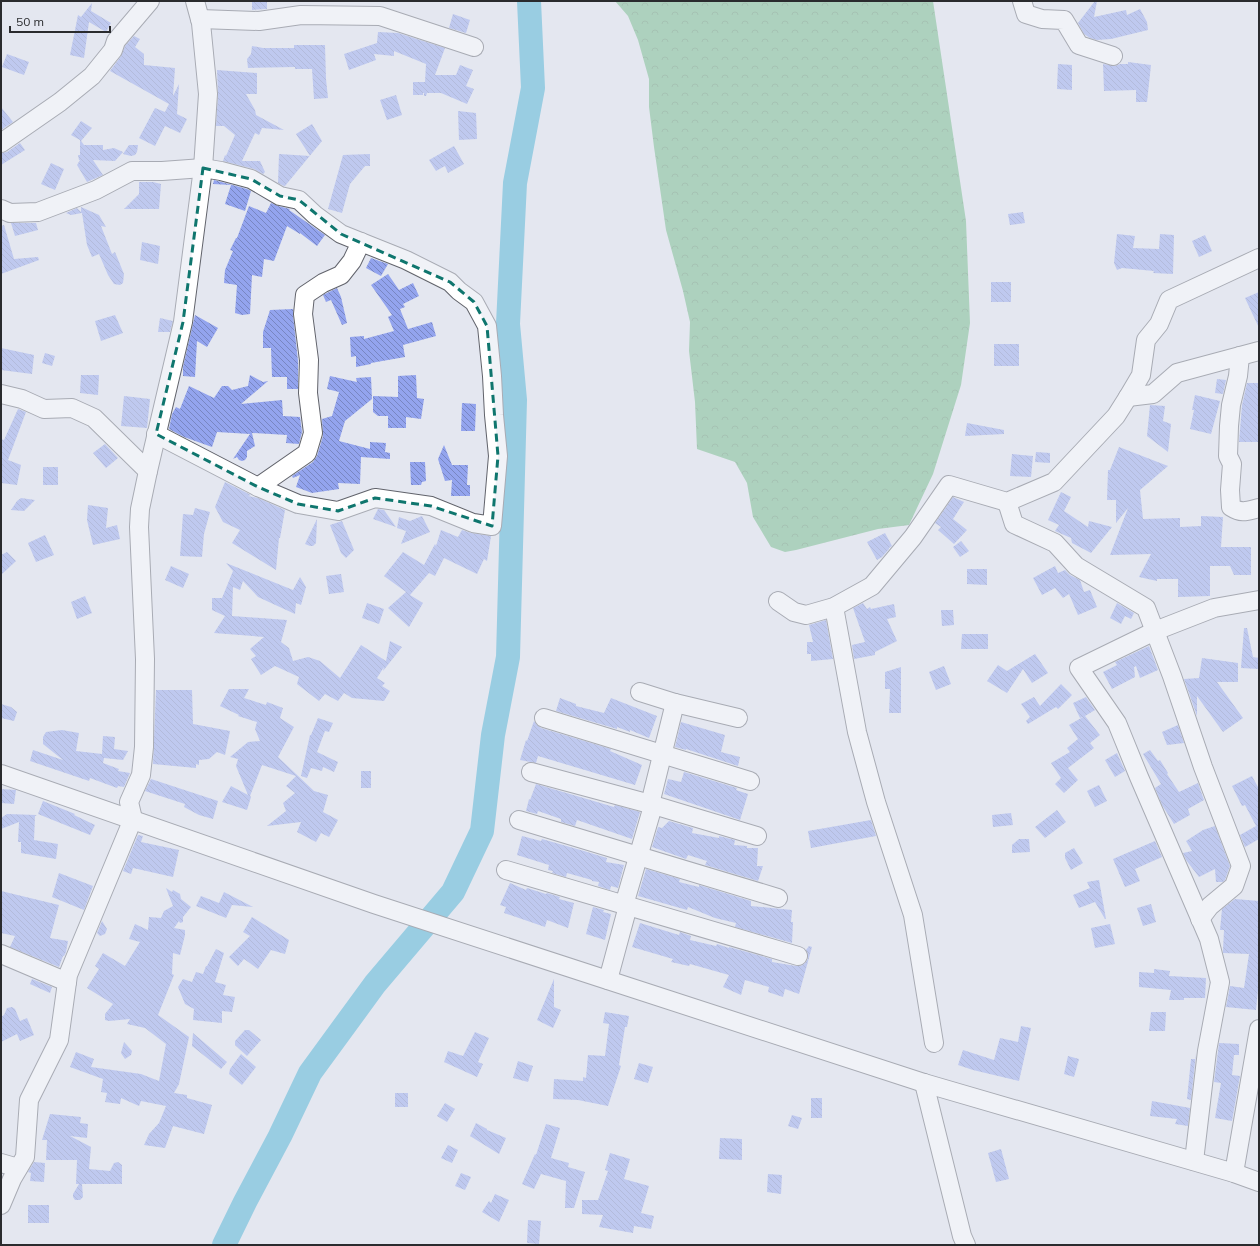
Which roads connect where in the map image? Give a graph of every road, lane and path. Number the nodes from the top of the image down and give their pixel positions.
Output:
1 (150, 1) edge
2 (195, 1) edge
3 (1022, 1) edge
4 (200, 18) junction
5 (474, 47) dead end
6 (1113, 56) dead end
7 (1, 143) edge
8 (203, 168) junction
9 (1, 209) edge
10 (361, 242) junction
11 (1259, 258) edge
12 (1259, 351) edge
13 (1240, 356) junction
14 (1, 394) edge
15 (1128, 396) junction
16 (156, 434) junction
17 (148, 471) junction
18 (258, 487) junction
19 (1006, 502) junction
20 (1259, 508) edge
21 (1259, 600) edge
22 (778, 601) dead end
23 (834, 607) junction
24 (1155, 631) junction
25 (640, 692) dead end
26 (675, 703) junction
27 (544, 718) dead end
28 (738, 718) dead end
29 (662, 754) junction
30 (531, 772) dead end
31 (1, 774) edge
32 (750, 781) dead end
33 (652, 805) junction
34 (133, 819) junction
35 (519, 820) dead end
36 (757, 836) dead end
37 (639, 855) junction
38 (506, 870) dead end
39 (778, 898) dead end
40 (626, 905) junction
41 (1200, 919) junction
42 (1, 954) edge
43 (798, 956) dead end
44 (608, 980) junction
45 (67, 982) junction
46 (1259, 1028) edge
47 (934, 1043) dead end
48 (924, 1083) junction
49 (1194, 1161) junction
50 (10, 1166) edge
51 (1234, 1173) junction
52 (1259, 1182) edge
53 (1, 1205) edge
54 (966, 1245) edge

1 - 7 street
2 - 4 street
3 - 6 street
4 - 5 street
4 - 8 street
8 - 9 street
8 - 10 street
8 - 16 street
10 - 18 street
10 - 18 street
11 - 15 street
12 - 13 street
13 - 15 street
13 - 20 street
14 - 17 street
15 - 19 street
16 - 17 street
16 - 18 street
17 - 34 street
19 - 23 street
19 - 24 street
21 - 24 street
22 - 23 street
23 - 47 street
24 - 41 street
24 - 41 street
25 - 26 street
26 - 28 street
26 - 29 street
27 - 29 street
29 - 32 street
29 - 33 street
30 - 33 street
31 - 34 street
33 - 36 street
33 - 37 street
34 - 44 street
34 - 45 street
35 - 37 street
37 - 39 street
37 - 40 street
38 - 40 street
40 - 43 street
40 - 44 street
41 - 49 street
42 - 45 street
44 - 48 street
45 - 50 street
46 - 51 street
48 - 49 street
48 - 54 street
49 - 51 street
50 - 53 street
51 - 52 street

